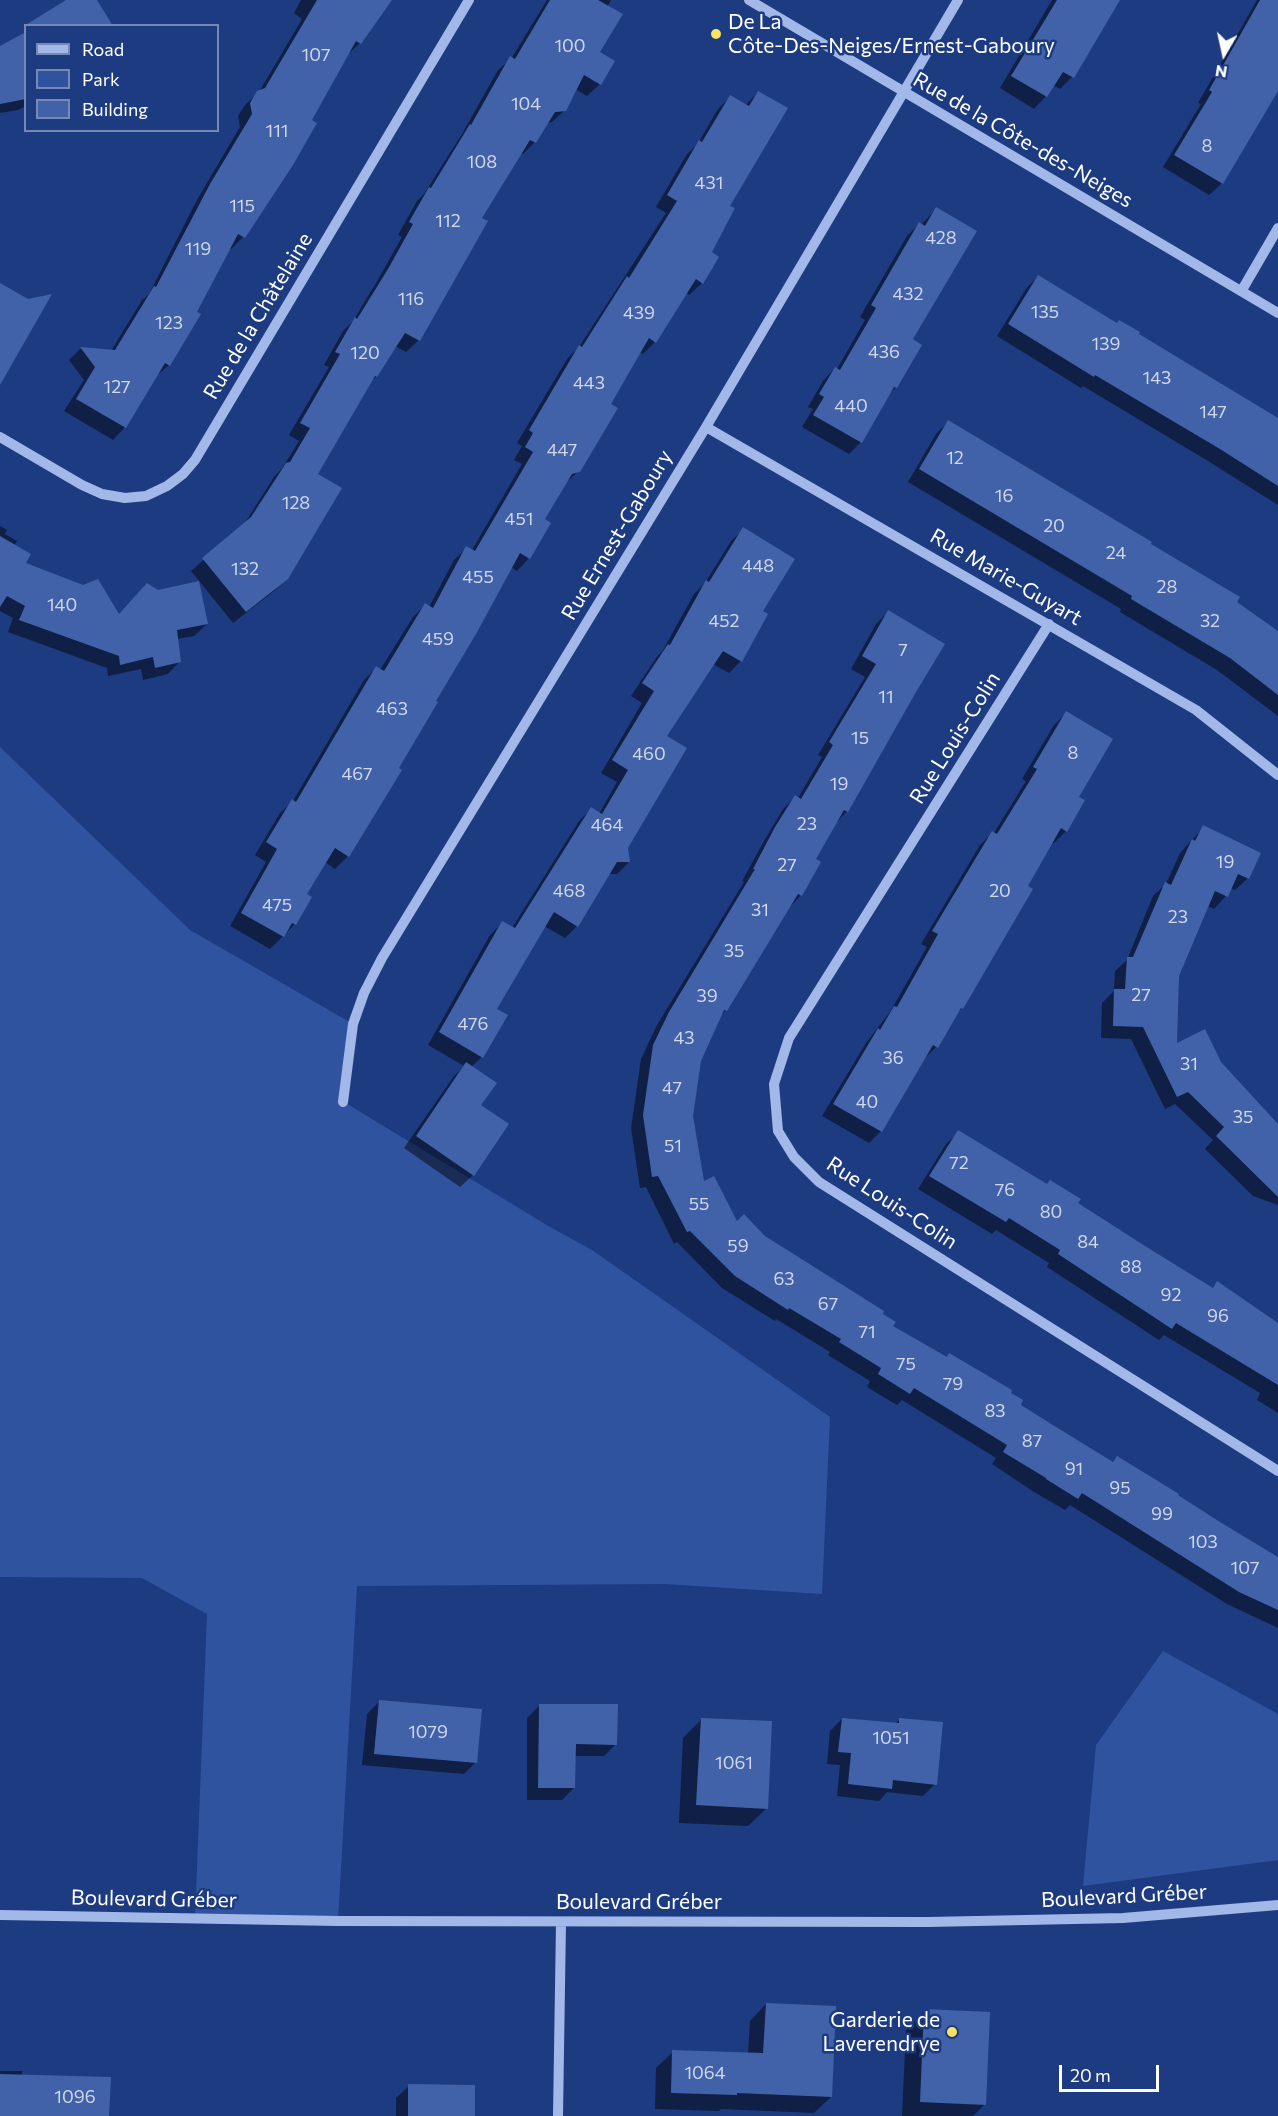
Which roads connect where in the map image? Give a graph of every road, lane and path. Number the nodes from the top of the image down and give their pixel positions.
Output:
1 (469, 0) edge
2 (749, 0) edge
3 (958, 0) edge
4 (903, 92) junction
5 (1278, 228) edge
6 (1242, 290) junction
7 (1278, 313) edge
8 (706, 427) junction
9 (0, 437) edge
10 (1049, 624) junction
11 (1278, 775) edge
12 (344, 1102) dead end
13 (1278, 1471) edge
14 (1278, 1905) edge
15 (0, 1915) edge
16 (561, 1922) junction
17 (558, 2116) edge

1 - 9 street, Rue de la Châtelaine
2 - 4 street, Rue de la Côte-des-Neiges
3 - 4 street, Rue Ernest-Gaboury
4 - 6 street, Rue de la Côte-des-Neiges
4 - 8 street, Rue Ernest-Gaboury
5 - 6 street
6 - 7 street, Rue de la Côte-des-Neiges
8 - 10 street, Rue Marie-Guyart
8 - 12 street, Rue Ernest-Gaboury
10 - 11 street, Rue Marie-Guyart
10 - 13 street, Rue Louis-Colin
14 - 16 street, Boulevard Gréber
15 - 16 street, Boulevard Gréber
16 - 17 street

